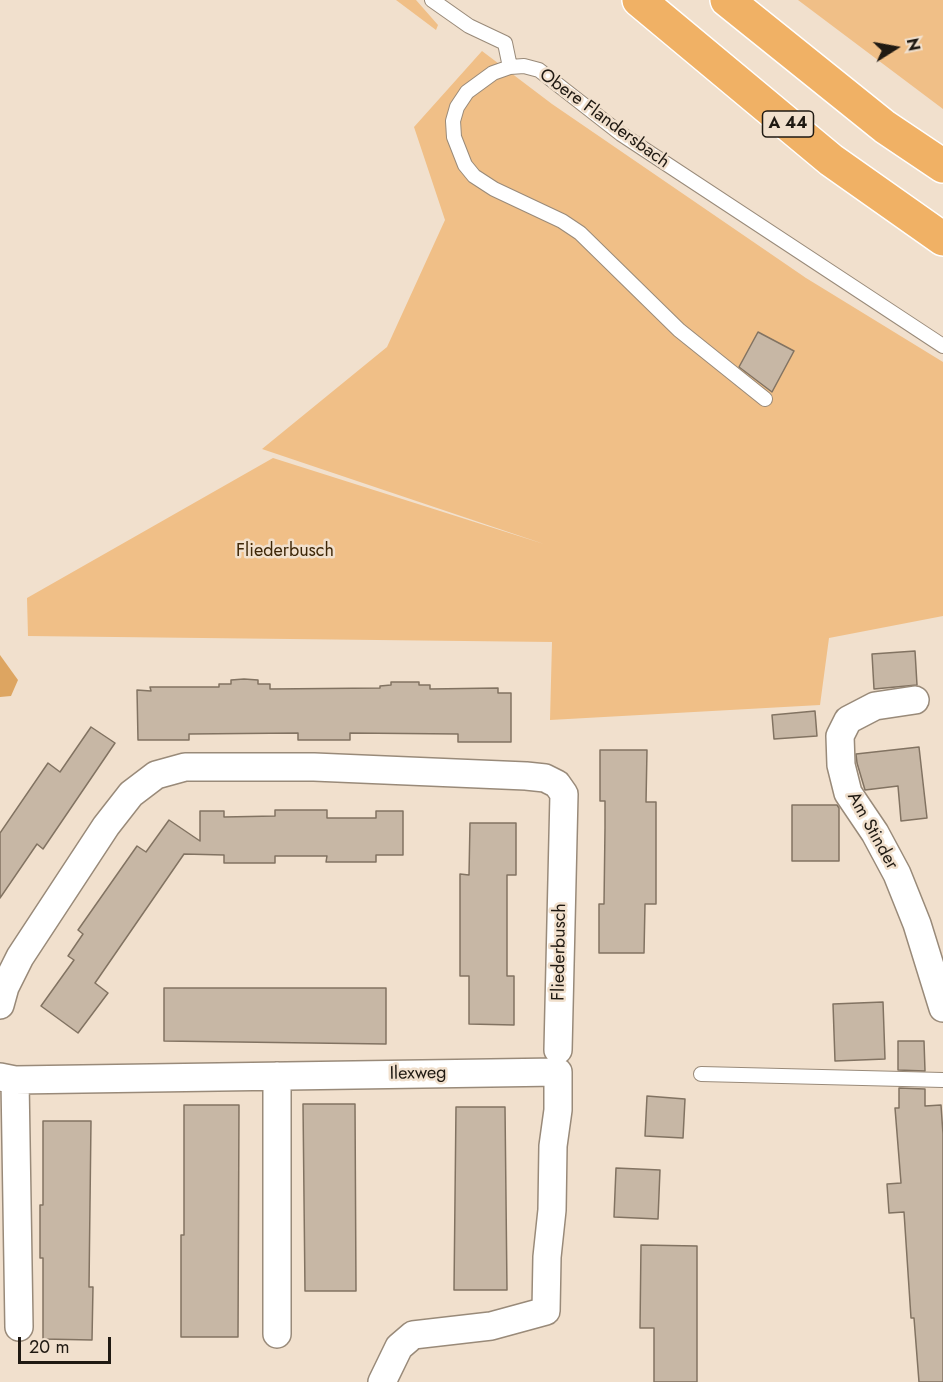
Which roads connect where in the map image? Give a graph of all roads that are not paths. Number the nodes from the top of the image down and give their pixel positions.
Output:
1 (432, 0) edge
2 (639, 0) edge
3 (727, 0) edge
4 (510, 67) junction
5 (943, 166) edge
6 (943, 239) edge
7 (943, 346) edge
8 (765, 399) dead end
9 (915, 699) dead end
10 (0, 1005) edge
11 (943, 1008) edge
12 (558, 1061) junction
13 (701, 1074) dead end
14 (277, 1076) junction
15 (8, 1078) edge
16 (943, 1080) edge
17 (18, 1327) dead end
18 (277, 1334) dead end
19 (382, 1382) edge

1 - 4 lane
2 - 6 highway, A 44
3 - 5 highway
4 - 7 lane, Obere Flandersbach
4 - 8 lane
9 - 11 street, Am Stinder
10 - 12 street, Fliederbusch
12 - 14 street, Ilexweg
12 - 19 street, Fliederbusch
13 - 16 lane
14 - 15 street, Ilexweg
14 - 18 street
15 - 17 street, Ilexweg

